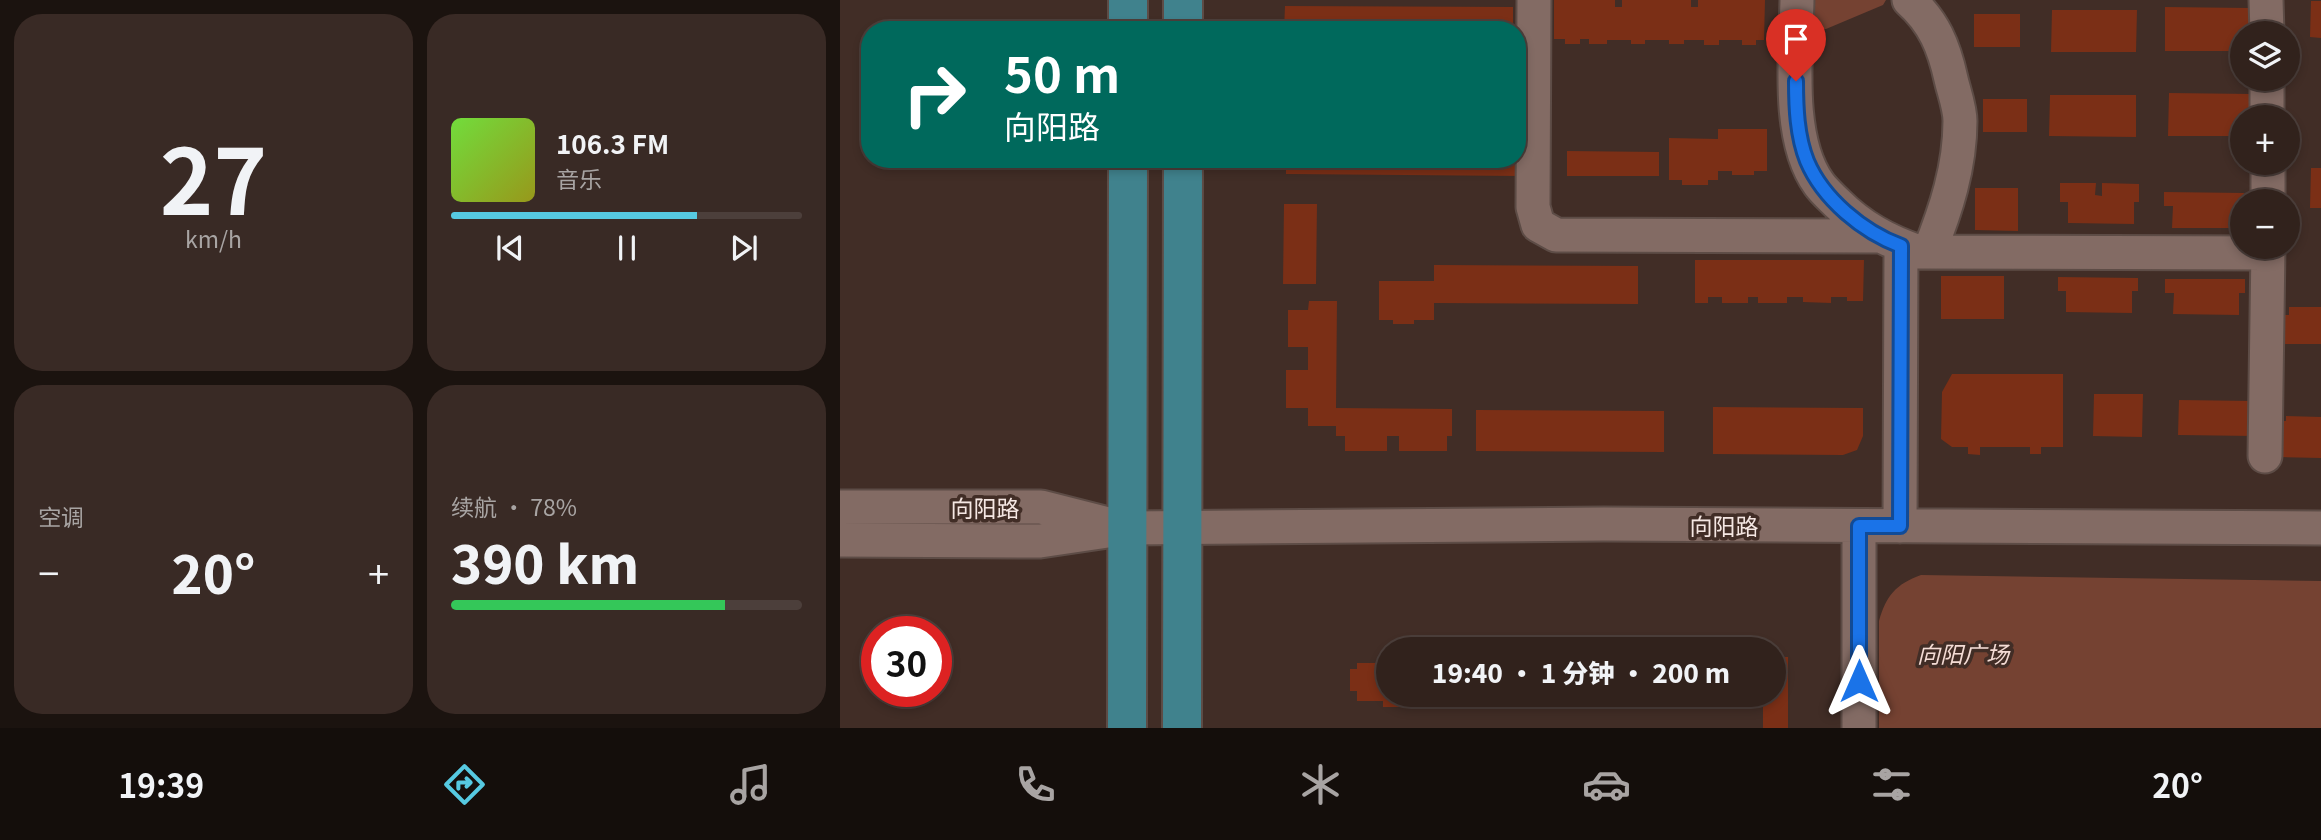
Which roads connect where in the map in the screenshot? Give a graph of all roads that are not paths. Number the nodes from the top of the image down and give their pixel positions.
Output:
1 (1128, 0) edge
2 (1183, 0) edge
3 (1534, 0) edge
4 (1797, 0) edge
5 (1909, 0) edge
6 (2266, 0) edge
7 (1128, 21) edge
8 (1183, 21) edge
9 (2267, 21) edge
10 (1128, 168) edge
11 (1183, 168) edge
12 (1903, 245) junction
13 (2230, 249) edge
14 (2268, 259) edge
15 (2265, 456) dead end
16 (840, 507) edge
17 (1859, 526) junction
18 (1900, 526) junction
19 (1128, 528) junction
20 (1182, 528) junction
21 (2321, 528) edge
22 (840, 540) edge
23 (1127, 728) edge
24 (1182, 728) edge
25 (1859, 728) edge

1 - 7 main road
2 - 8 main road
3 - 12 street
4 - 12 street
5 - 12 street
6 - 9 street
10 - 19 main road
11 - 20 main road
12 - 13 street
12 - 18 street
14 - 15 street
16 - 19 street, 向阳路
17 - 18 street, 向阳路
17 - 20 street, 向阳路
17 - 25 street
18 - 21 street, 向阳路
19 - 20 street, 向阳路
19 - 22 street, 向阳路
19 - 23 main road
20 - 24 main road

